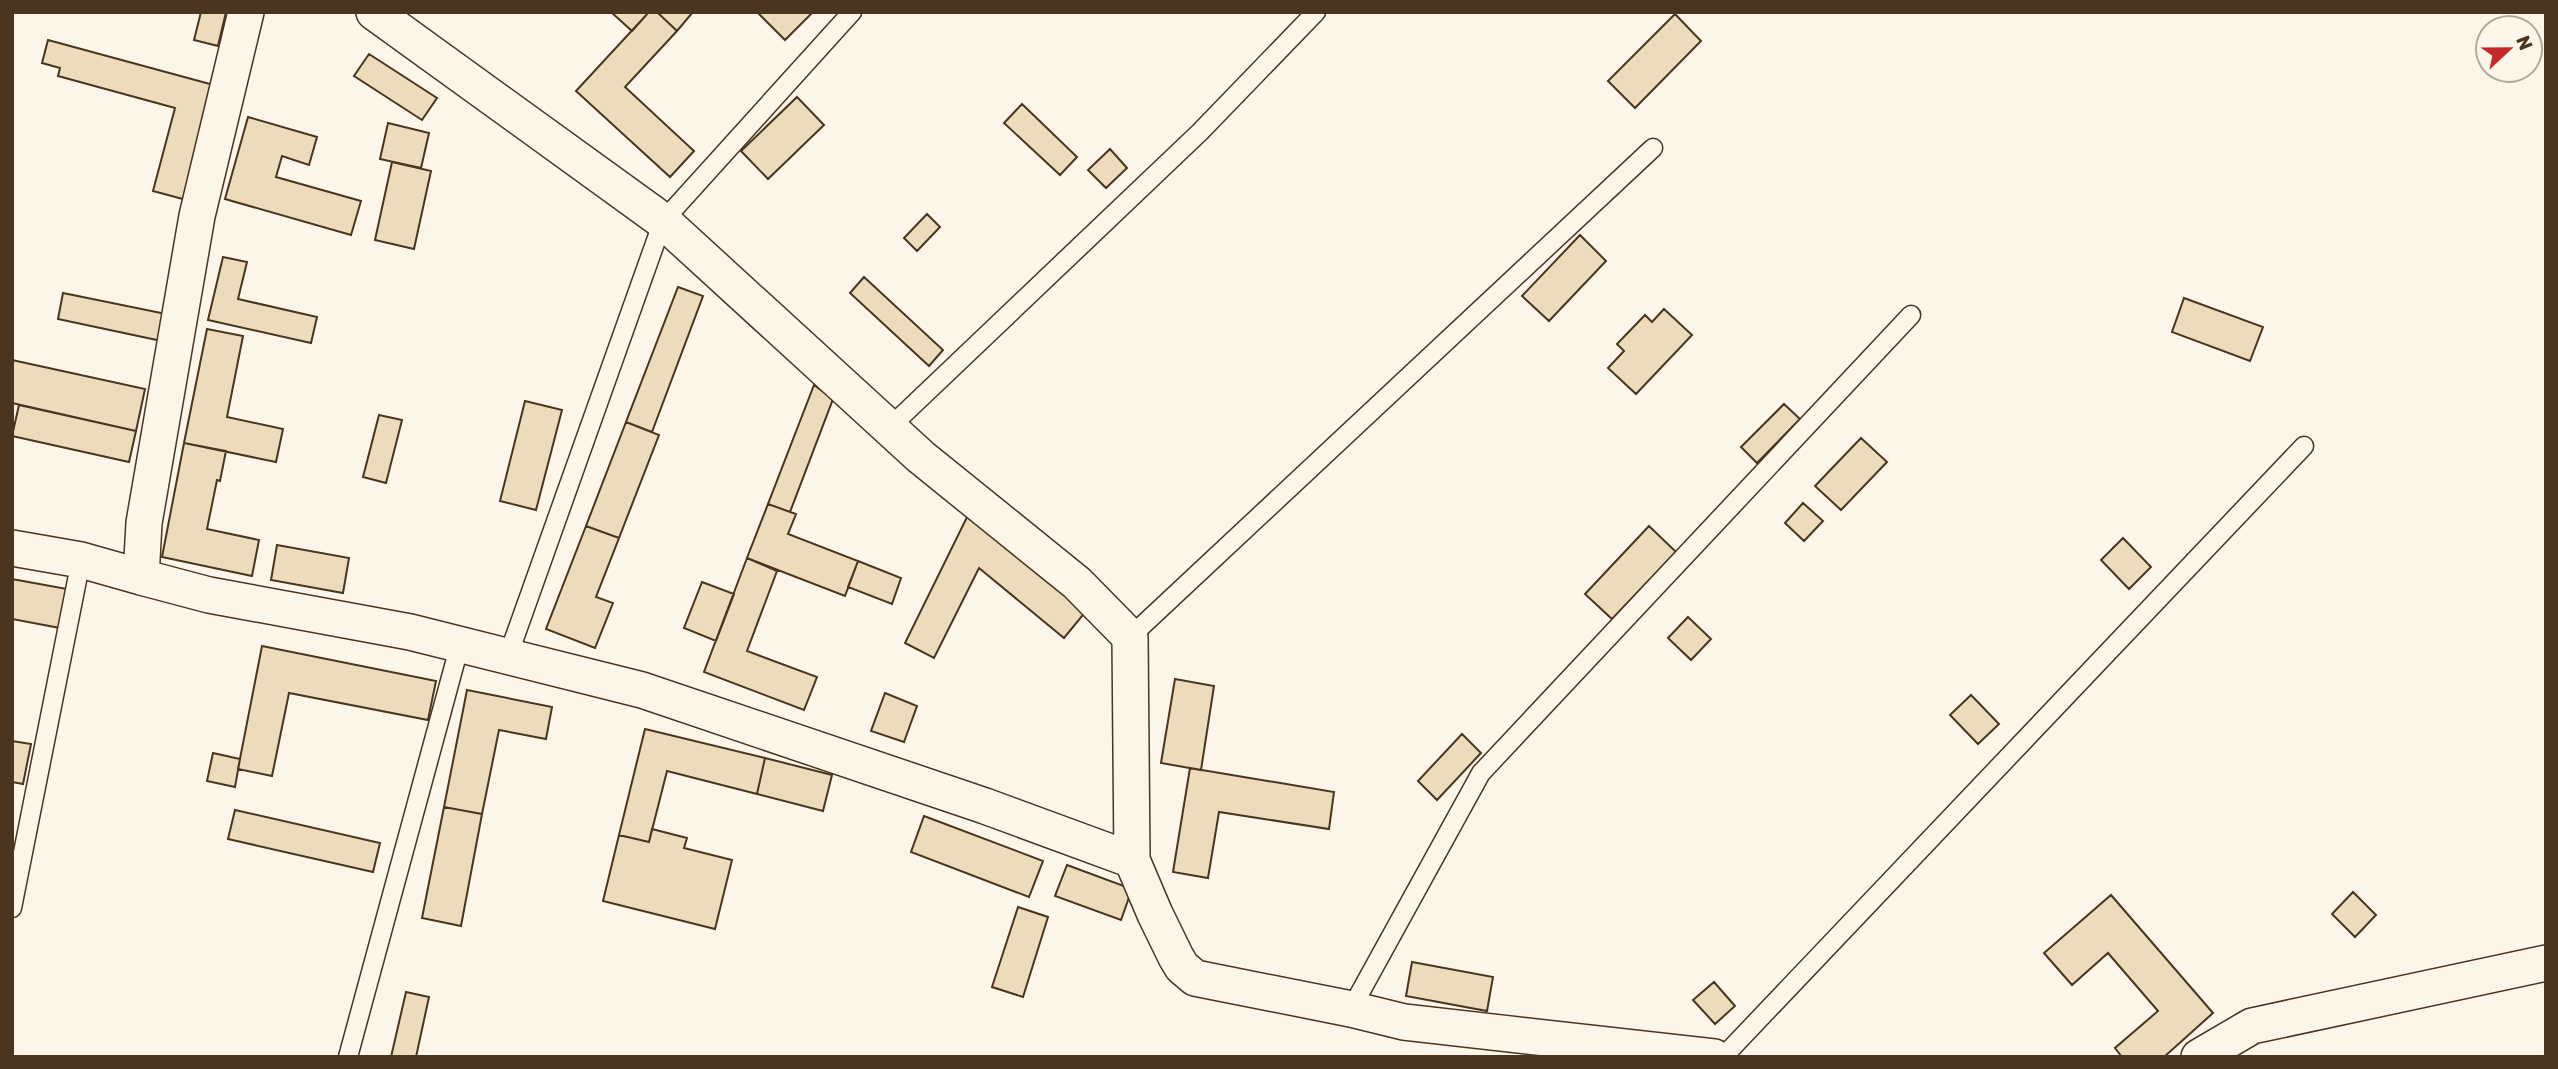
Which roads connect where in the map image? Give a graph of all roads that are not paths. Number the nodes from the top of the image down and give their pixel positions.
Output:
1 (246, 12) edge
2 (374, 12) edge
3 (852, 12) edge
4 (1316, 12) edge
5 (1653, 148) dead end
6 (663, 221) junction
7 (1911, 315) dead end
8 (889, 428) junction
9 (2304, 446) dead end
10 (12, 548) edge
11 (81, 560) junction
12 (141, 577) junction
13 (1130, 637) junction
14 (460, 644) junction
15 (508, 656) junction
16 (1132, 860) junction
17 (12, 908) edge
18 (2546, 963) edge
19 (1351, 1009) junction
20 (348, 1057) edge
21 (1714, 1057) edge
22 (1723, 1057) edge
23 (2199, 1057) edge

1 - 12 street
2 - 6 street
3 - 6 lane
4 - 8 lane
5 - 13 lane
6 - 8 street
6 - 15 lane
7 - 19 lane
8 - 13 street
9 - 22 lane
10 - 11 street
11 - 12 street
11 - 17 lane
12 - 14 street
13 - 16 street
14 - 15 street
14 - 20 lane
15 - 16 street
16 - 19 street
18 - 23 street
19 - 21 street

